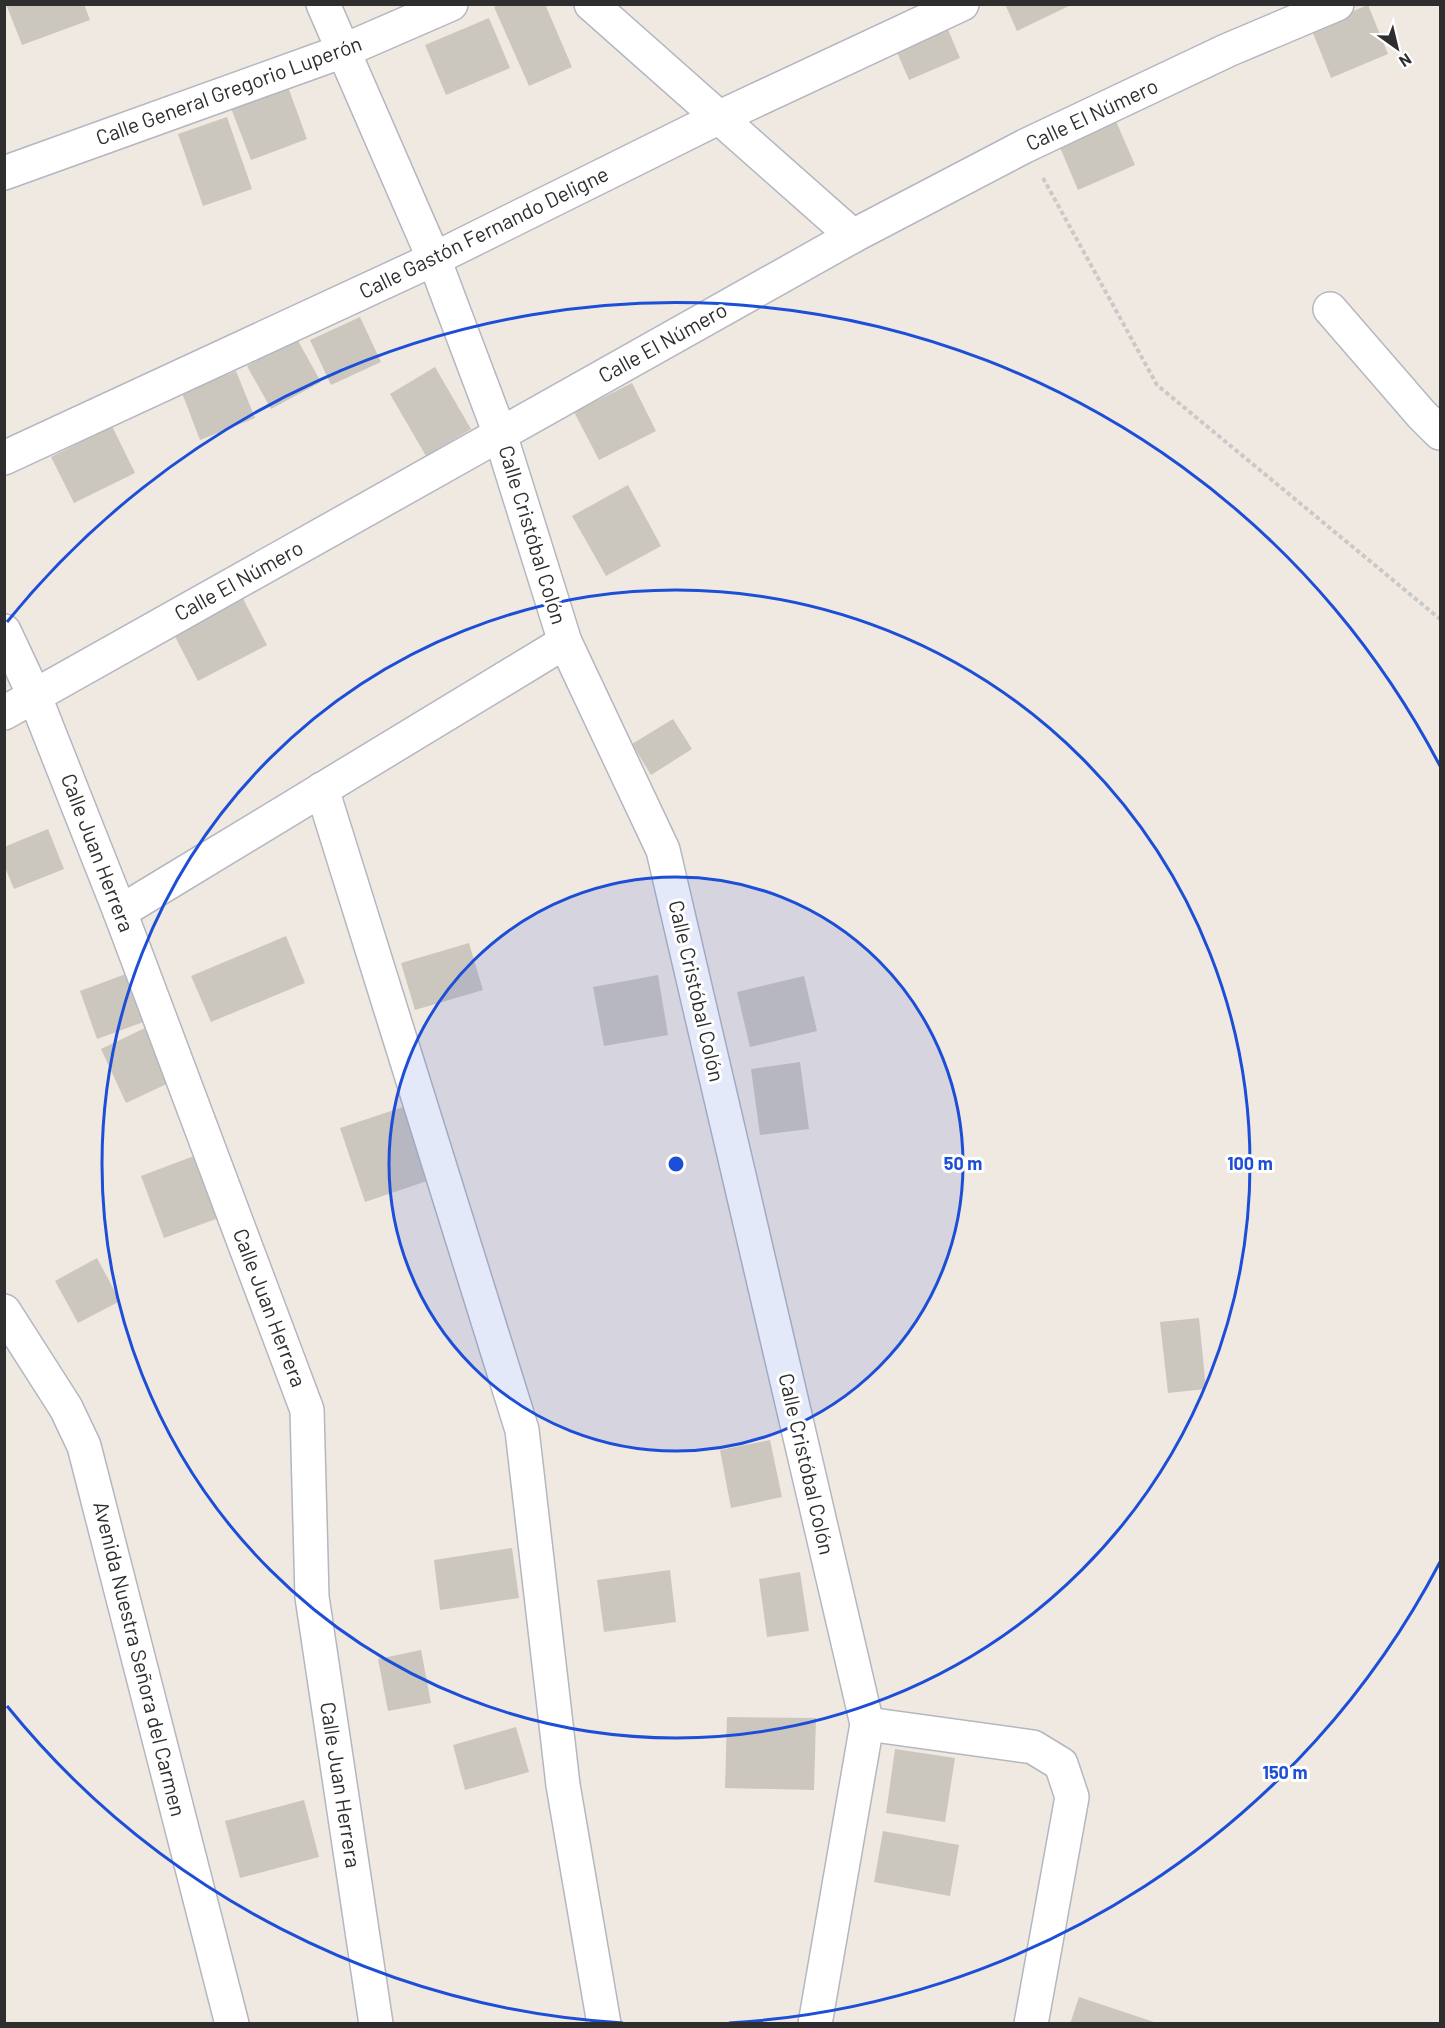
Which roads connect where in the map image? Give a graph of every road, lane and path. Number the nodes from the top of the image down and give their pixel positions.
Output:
1 (323, 4) edge
2 (451, 4) edge
3 (591, 4) edge
4 (962, 4) edge
5 (1337, 4) edge
6 (343, 51) junction
7 (720, 117) junction
8 (1025, 146) junction
9 (4, 173) edge
10 (853, 236) junction
11 (434, 259) junction
12 (1329, 309) dead end
13 (1440, 433) edge
14 (500, 434) junction
15 (4, 458) edge
16 (1440, 620) edge
17 (4, 631) edge
18 (565, 642) junction
19 (35, 697) junction
20 (4, 712) edge
21 (322, 789) junction
22 (120, 912) junction
23 (4, 1311) edge
24 (867, 1724) junction
25 (232, 2024) edge
26 (376, 2024) edge
27 (604, 2024) edge
28 (815, 2024) edge
29 (1031, 2024) edge

1 - 6 street, Calle Cristóbal Colón
2 - 6 street, Calle General Gregorio Luperón
3 - 7 street
4 - 7 street, Calle Gastón Fernando Deligne
5 - 8 street, Calle El Número
6 - 9 street, Calle General Gregorio Luperón
6 - 11 street, Calle Cristóbal Colón
7 - 10 street
7 - 11 street, Calle Gastón Fernando Deligne
8 - 10 street, Calle El Número
8 - 16 path
10 - 14 street, Calle El Número
11 - 14 street, Calle Cristóbal Colón
11 - 15 street, Calle Gastón Fernando Deligne
12 - 13 street
14 - 18 street, Calle Cristóbal Colón
14 - 19 street, Calle El Número
17 - 19 street, Calle Juan Herrera
18 - 21 street
18 - 24 street, Calle Cristóbal Colón
19 - 20 street, Calle El Número
19 - 22 street, Calle Juan Herrera
21 - 22 street
21 - 27 street
22 - 26 street, Calle Juan Herrera
23 - 25 street, Avenida Nuestra Señora del Carmen
24 - 28 street, Calle Cristóbal Colón
24 - 29 street

